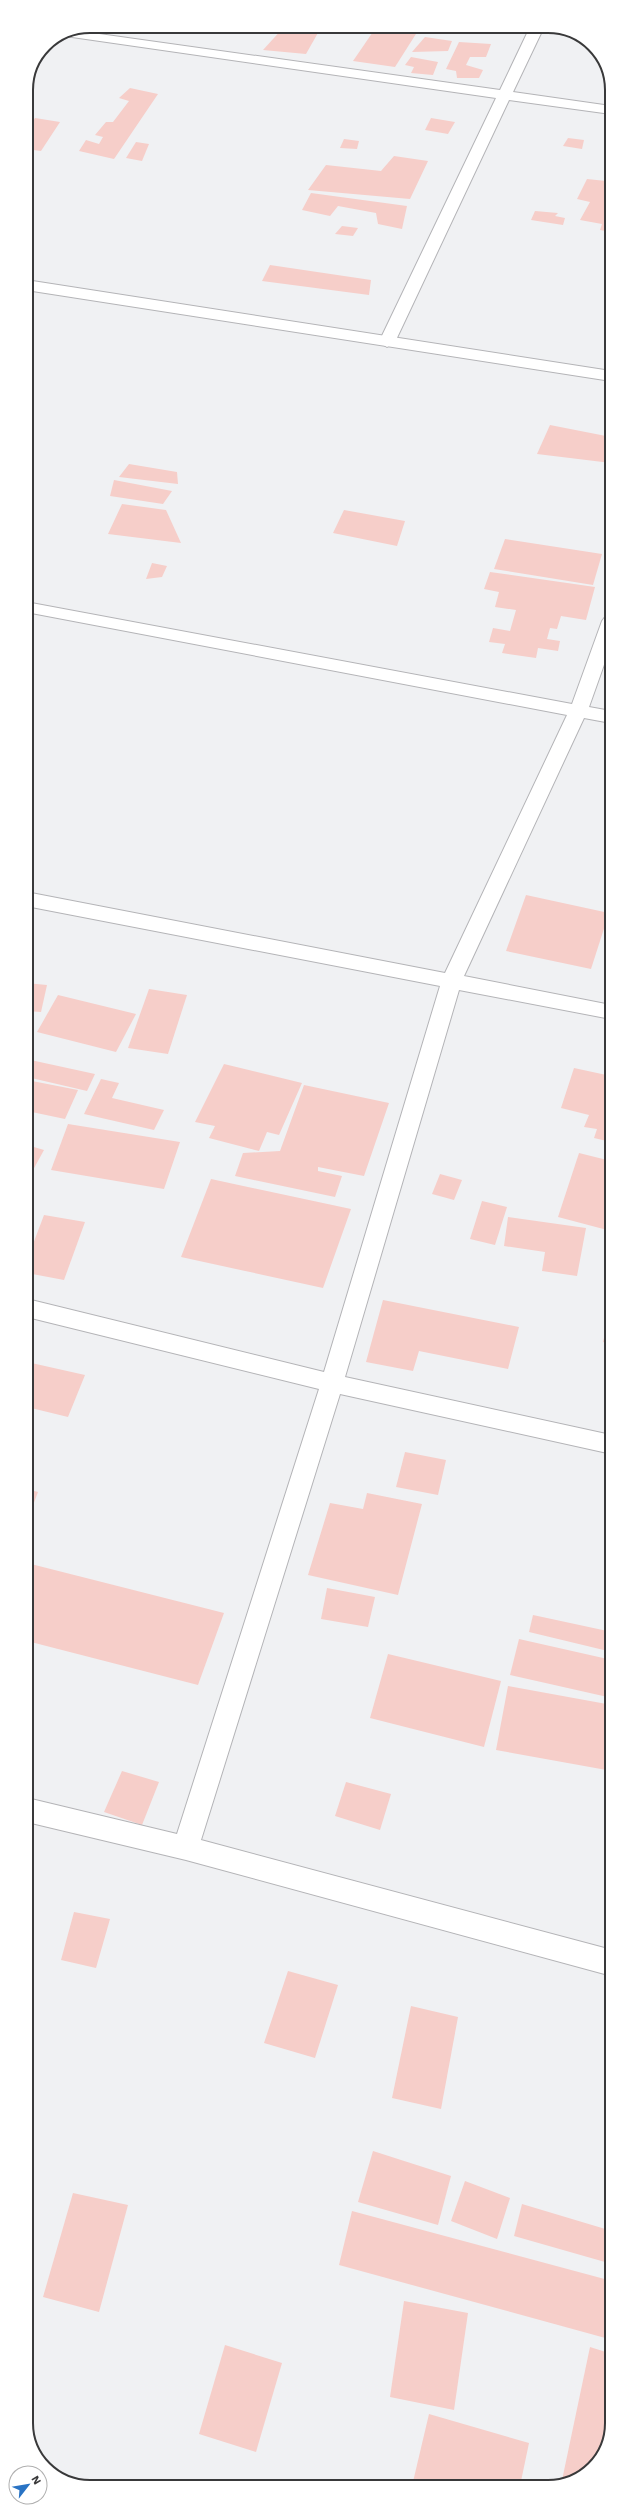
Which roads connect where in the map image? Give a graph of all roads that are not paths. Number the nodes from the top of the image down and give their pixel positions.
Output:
1 (534, 33) edge
2 (76, 35) edge
3 (504, 94) junction
4 (605, 109) edge
5 (33, 286) edge
6 (387, 342) junction
7 (605, 375) edge
8 (33, 608) edge
9 (605, 637) edge
10 (578, 711) junction
11 (605, 716) edge
12 (33, 900) edge
13 (452, 980) junction
14 (605, 1011) edge
15 (33, 1309) edge
16 (332, 1383) junction
17 (605, 1443) edge
18 (33, 1811) edge
19 (186, 1848) junction
20 (605, 1961) edge

1 - 3 street
2 - 3 street
3 - 4 street
3 - 6 street
5 - 6 street
6 - 7 street
8 - 10 street
9 - 10 street
10 - 11 street
10 - 13 street
12 - 13 street
13 - 14 street
13 - 16 street
15 - 16 street
16 - 17 street
16 - 19 street
18 - 19 street
19 - 20 street

